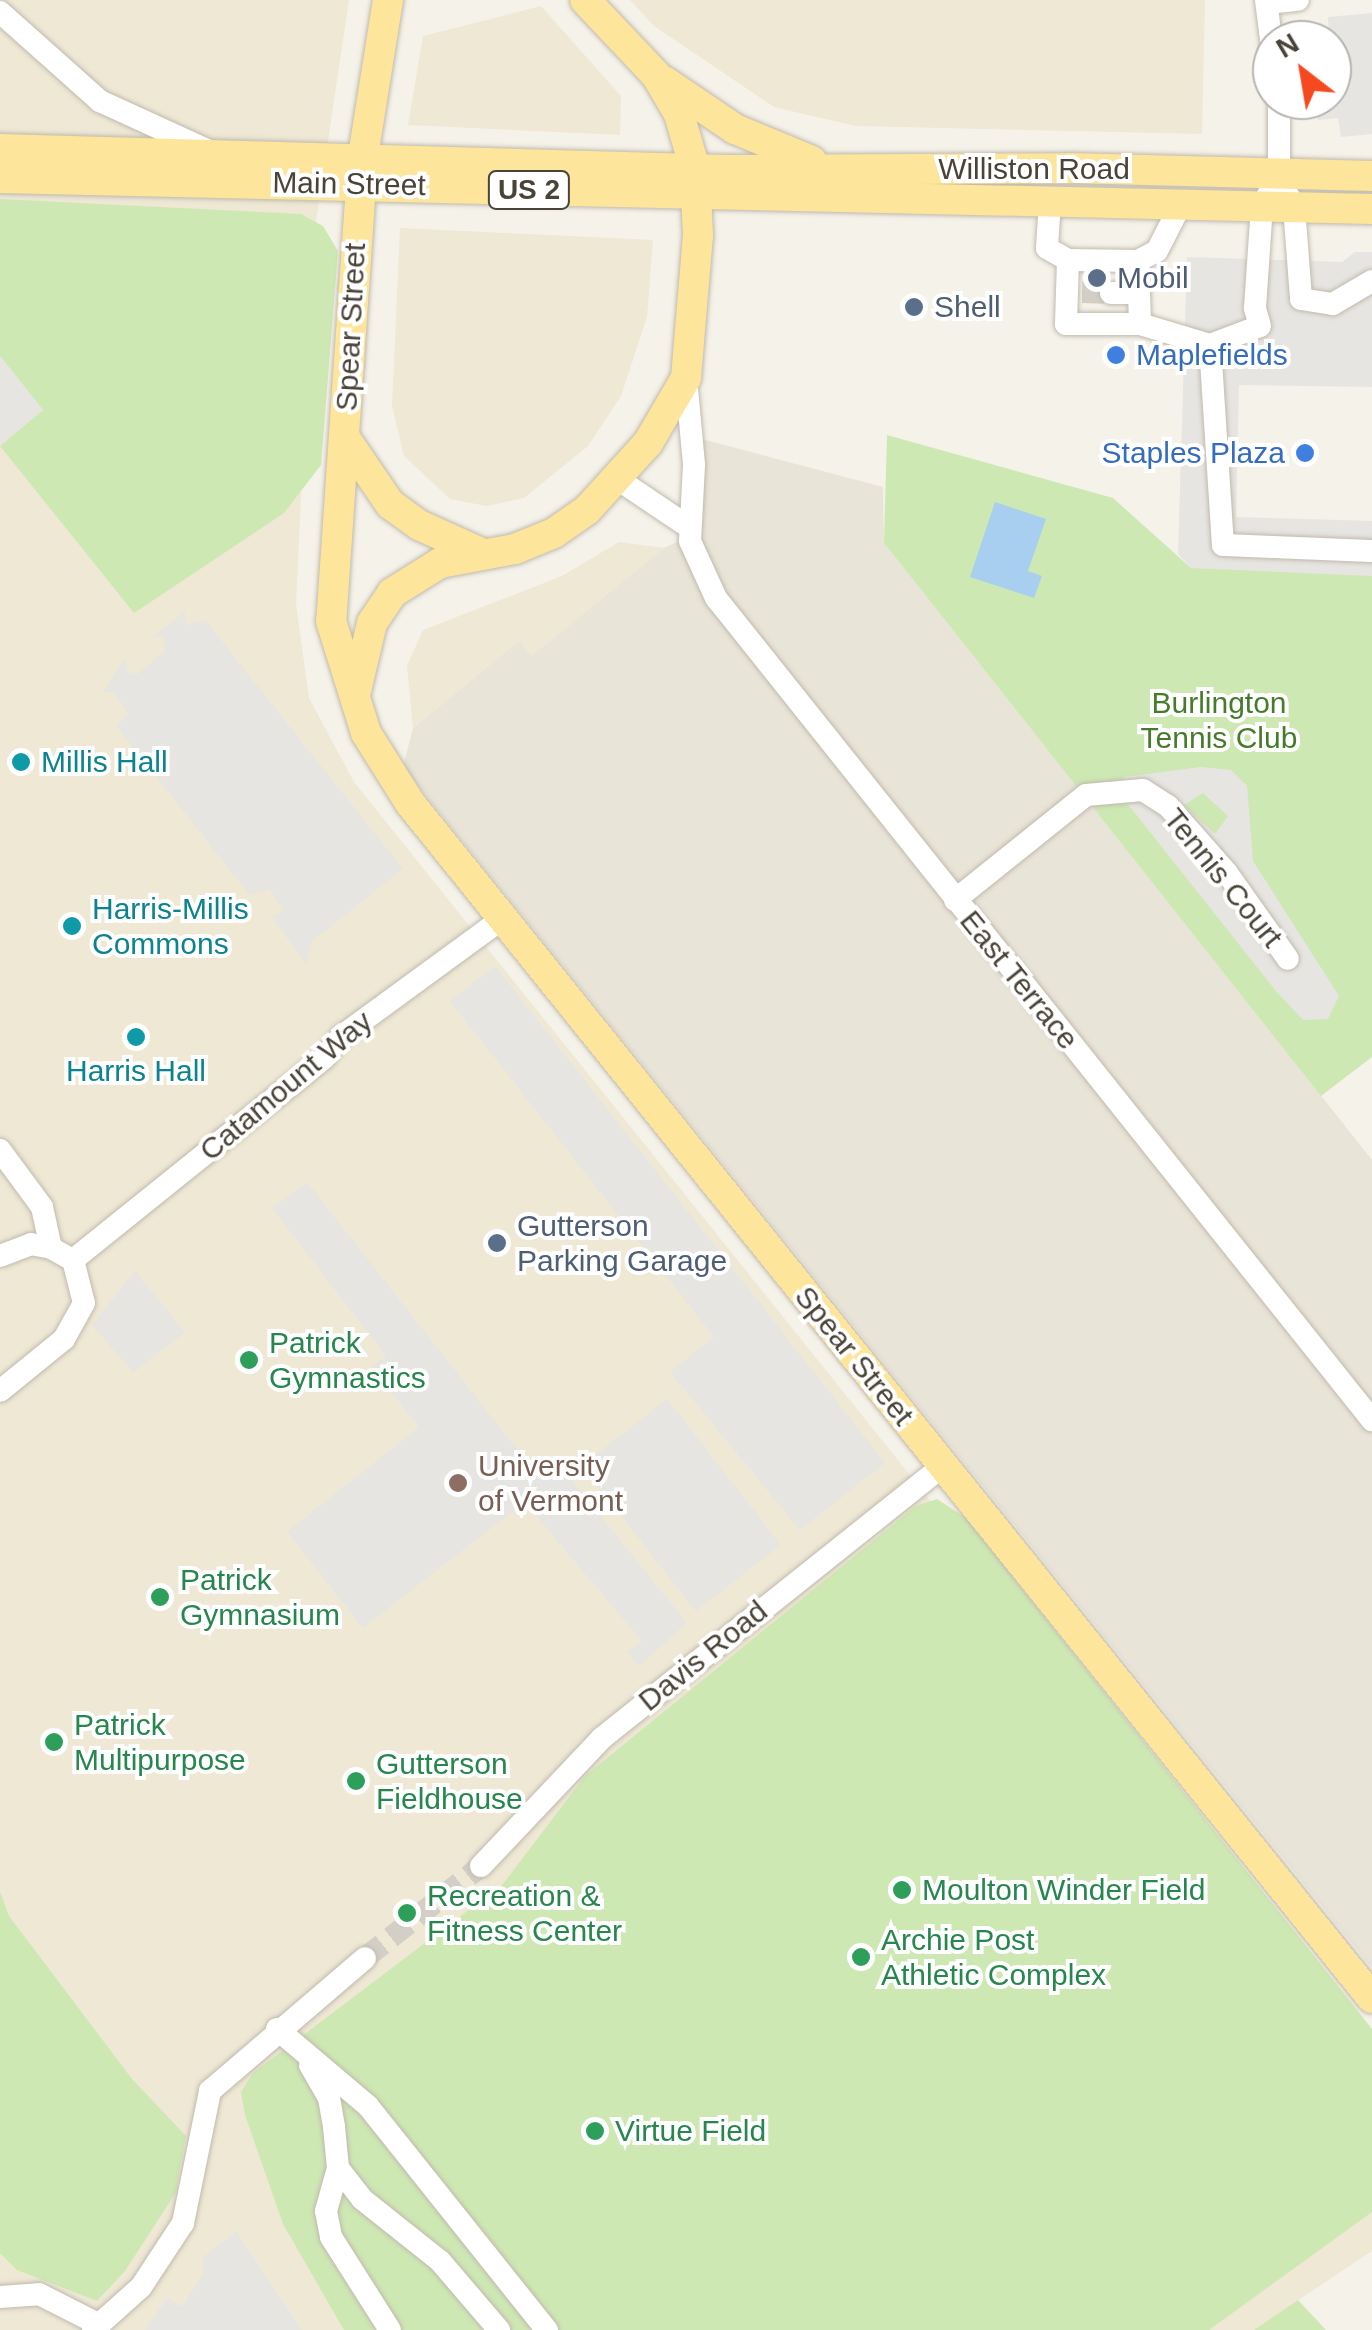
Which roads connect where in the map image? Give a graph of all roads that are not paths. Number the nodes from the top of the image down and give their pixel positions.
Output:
1 (585, 0) edge
2 (1298, 0) edge
3 (1266, 2) edge
4 (390, 5) edge
5 (0, 12) edge
6 (656, 76) junction
7 (1279, 120) edge
8 (0, 148) edge
9 (212, 152) junction
10 (838, 169) junction
11 (362, 170) junction
12 (1278, 174) junction
13 (1372, 176) edge
14 (0, 178) edge
15 (696, 182) junction
16 (1050, 201) junction
17 (1182, 204) junction
18 (1262, 206) junction
19 (1294, 208) junction
20 (1372, 209) edge
21 (1068, 260) junction
22 (1138, 261) junction
23 (1372, 282) edge
24 (1111, 293) tunnel mouth
25 (1140, 293) junction
26 (1140, 324) junction
27 (1210, 345) junction
28 (686, 378) junction
29 (345, 438) junction
30 (618, 480) junction
31 (689, 528) junction
32 (1372, 551) edge
33 (481, 553) junction
34 (354, 703) junction
35 (955, 900) junction
36 (503, 918) junction
37 (1288, 958) dead end
38 (0, 1150) edge
39 (52, 1248) junction
40 (0, 1256) edge
41 (73, 1260) junction
42 (0, 1391) edge
43 (1372, 1420) edge
44 (943, 1466) junction
45 (481, 1866) tunnel mouth
46 (364, 1958) tunnel mouth
47 (1372, 1998) edge
48 (277, 2029) junction
49 (308, 2062) junction
50 (338, 2168) junction
51 (0, 2297) edge
52 (96, 2327) edge
53 (390, 2330) edge
54 (499, 2330) edge
55 (547, 2330) edge

1 - 6 main road
2 - 3 street
4 - 11 main road, Spear Street
5 - 9 street
6 - 10 main road
6 - 15 main road
7 - 12 street
8 - 9 main road, Main Street / US 2
9 - 11 main road, Main Street / US 2
10 - 12 main road, Williston Road / US 2
10 - 15 main road, Williston Road / US 2
11 - 14 main road, Main Street / US 2
11 - 15 main road, Main Street / US 2
11 - 29 main road, Spear Street
12 - 13 main road, Williston Road / US 2
12 - 18 street
12 - 19 street
15 - 16 main road, Williston Road / US 2
15 - 28 main road
16 - 17 main road, Williston Road / US 2
16 - 21 street
17 - 18 main road, Williston Road / US 2
17 - 22 street
18 - 19 main road, Williston Road / US 2
18 - 27 street
19 - 20 main road, Williston Road / US 2
19 - 23 street
21 - 22 street
21 - 26 street
22 - 25 street
24 - 25 street
25 - 26 street
26 - 27 street
27 - 32 street
28 - 30 main road
28 - 31 street, East Terrace
29 - 33 main road, Spear Street
29 - 34 main road, Spear Street
30 - 31 street
30 - 33 main road
31 - 35 street, East Terrace
33 - 34 main road
34 - 36 main road, Spear Street
35 - 37 street, Tennis Court
35 - 43 street, East Terrace
36 - 41 street, Catamount Way
36 - 44 main road, Spear Street
38 - 39 street
39 - 40 street
39 - 41 street
41 - 42 street
44 - 45 street, Davis Road
44 - 47 main road, Spear Street
46 - 48 street
48 - 49 street
48 - 52 street
49 - 50 street
49 - 55 street
50 - 53 street
50 - 54 street
51 - 52 street

